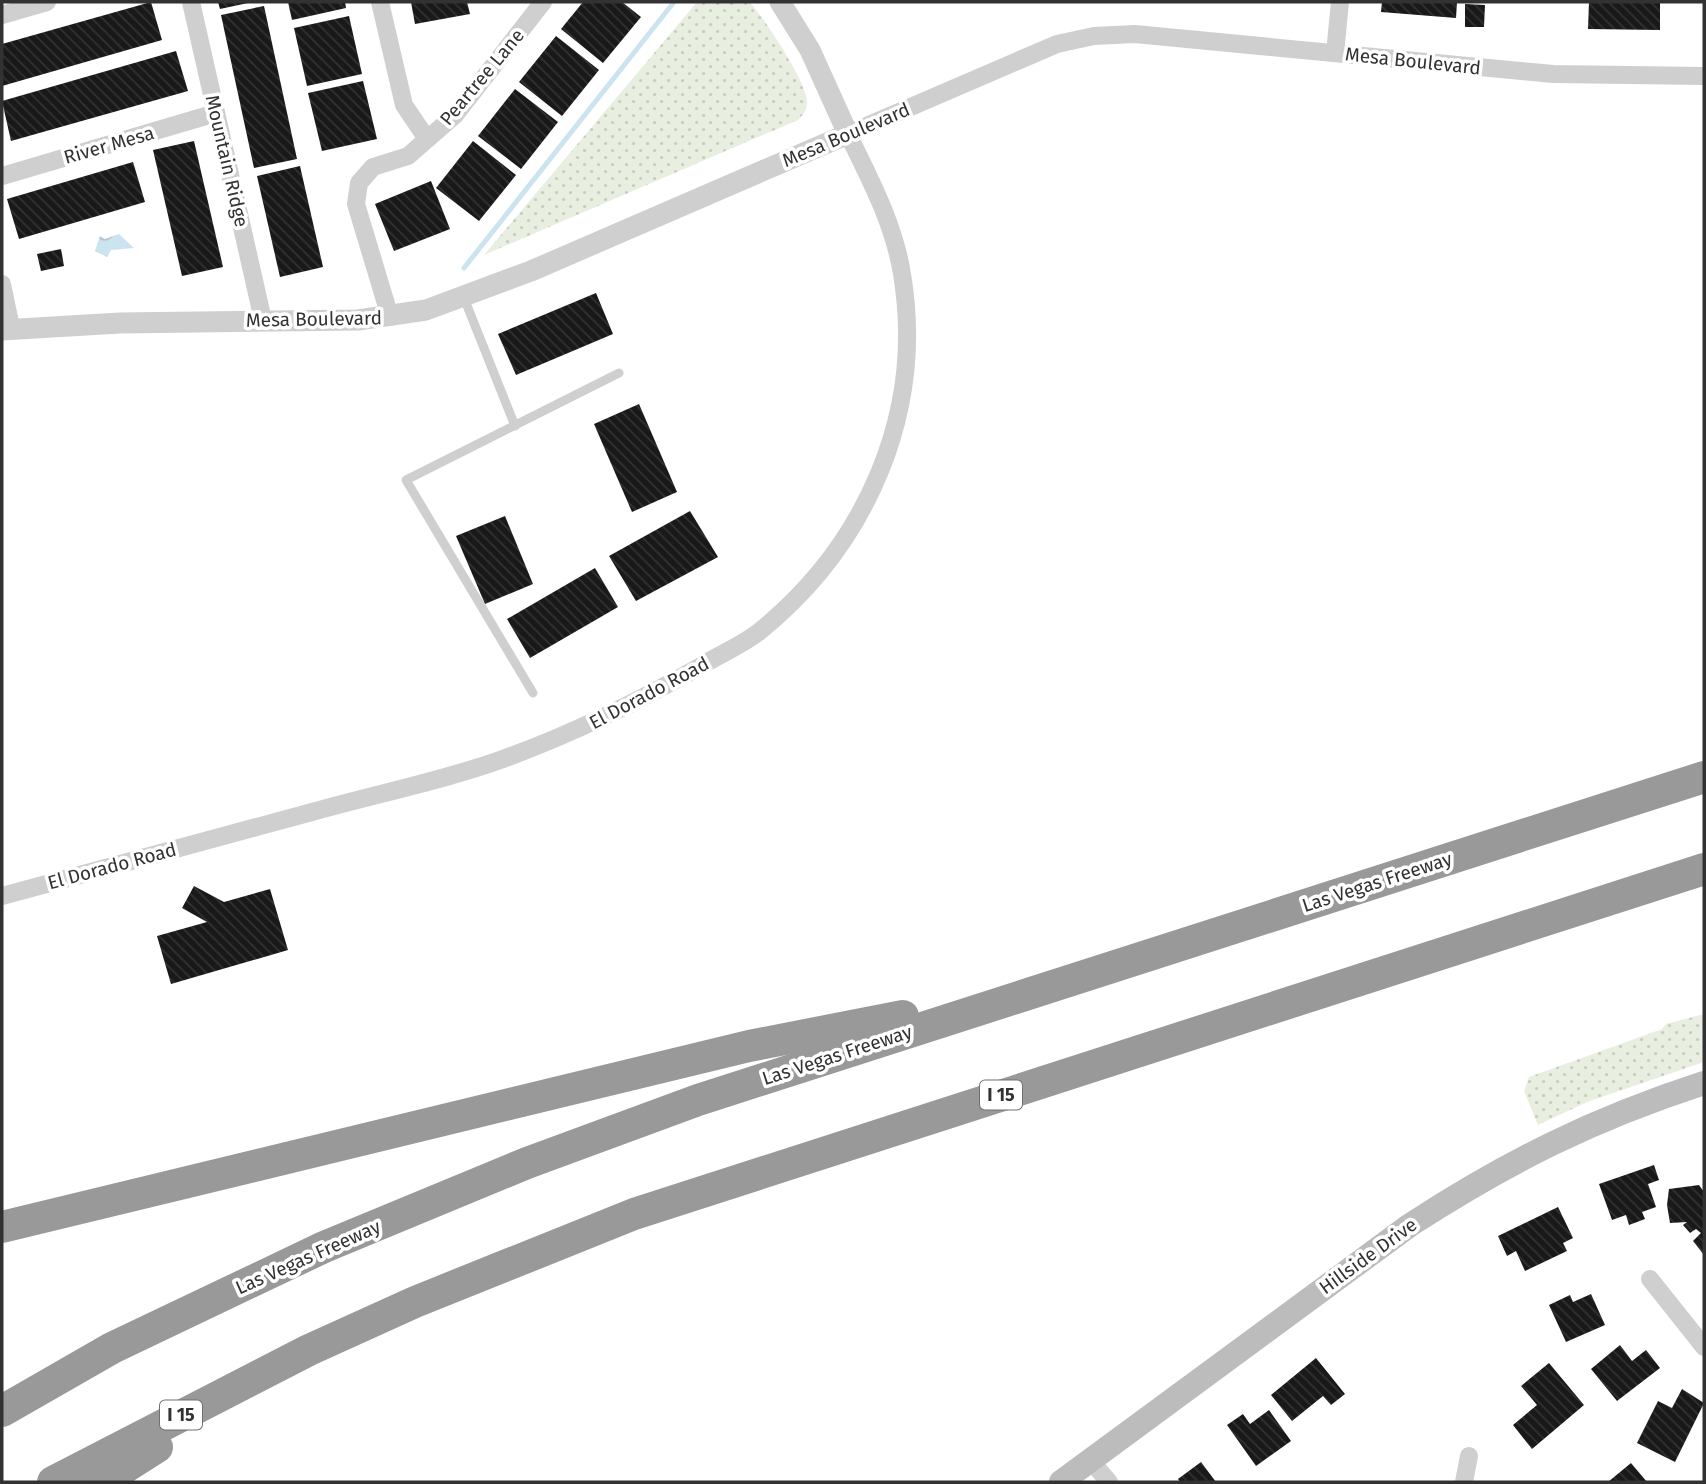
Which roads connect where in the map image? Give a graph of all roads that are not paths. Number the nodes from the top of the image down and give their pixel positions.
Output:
1 (47, 2) edge
2 (191, 2) edge
3 (380, 2) edge
4 (543, 2) edge
5 (780, 2) edge
6 (1340, 2) edge
7 (2, 15) edge
8 (1335, 53) junction
9 (1704, 76) edge
10 (216, 113) junction
11 (848, 134) junction
12 (427, 139) junction
13 (2, 176) edge
14 (2, 284) edge
15 (464, 298) junction
16 (390, 317) junction
17 (263, 320) junction
18 (6, 329) edge
19 (619, 373) dead end
20 (515, 426) junction
21 (533, 693) dead end
22 (1704, 777) edge
23 (1704, 869) edge
24 (2, 896) edge
25 (1049, 987) junction
26 (1704, 1083) edge
27 (2, 1227) edge
28 (1650, 1279) dead end
29 (1704, 1347) edge
30 (309, 1350) junction
31 (2, 1411) edge
32 (1469, 1456) dead end
33 (1091, 1461) junction
34 (53, 1482) edge
35 (102, 1482) edge
36 (1061, 1482) edge
37 (1109, 1482) edge
38 (1464, 1482) edge

1 - 7 street
2 - 10 street, Mountain Ridge
3 - 12 street
4 - 12 street, Peartree Lane
5 - 11 street
6 - 8 street
8 - 9 street, Mesa Boulevard
8 - 11 street, Mesa Boulevard
10 - 13 street, River Mesa
10 - 17 street, Mountain Ridge
11 - 15 street, Mesa Boulevard
11 - 24 street, El Dorado Road
12 - 16 street, Peartree Lane
14 - 18 street
15 - 16 street, Mesa Boulevard
15 - 20 lane
16 - 17 street, Mesa Boulevard
17 - 18 street, Mesa Boulevard
19 - 20 lane
20 - 21 lane
22 - 25 highway, Las Vegas Freeway
23 - 30 highway, I 15
25 - 27 highway
25 - 31 highway, Las Vegas Freeway
26 - 33 main road, Hillside Drive
28 - 29 street
30 - 34 highway, I 15
30 - 35 highway
32 - 38 street
33 - 36 main road, Hillside Drive
33 - 37 street

